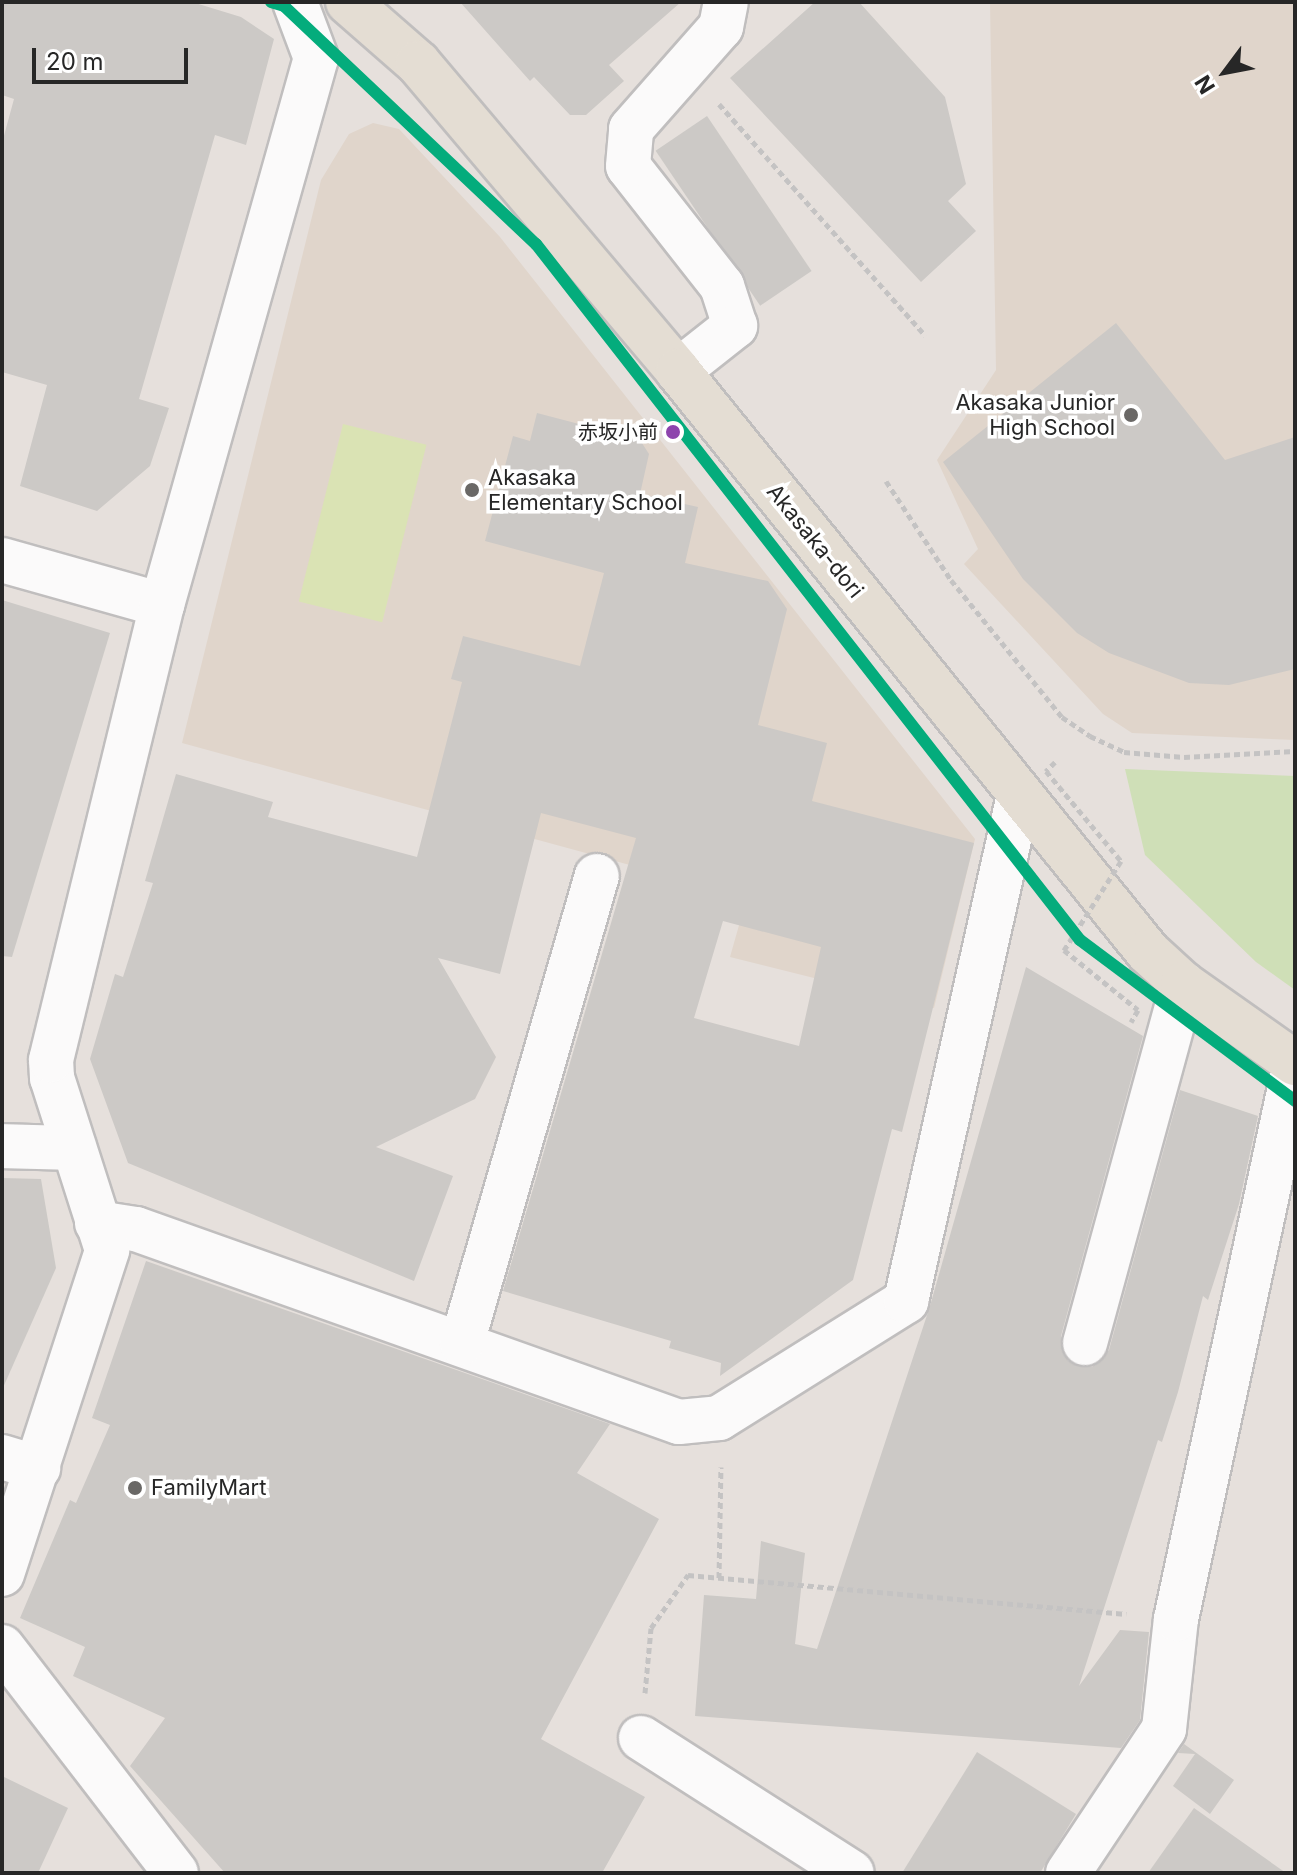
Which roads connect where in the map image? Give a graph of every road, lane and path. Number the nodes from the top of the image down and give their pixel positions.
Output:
1 (295, 2) edge
2 (348, 2) edge
3 (726, 2) edge
4 (686, 68) junction
5 (925, 335) dead end
6 (678, 371) junction
7 (886, 481) dead end
8 (2, 560) edge
9 (162, 605) junction
10 (1295, 751) edge
11 (1055, 762) dead end
12 (1019, 795) junction
13 (597, 876) dead end
14 (1183, 984) junction
15 (1131, 1022) dead end
16 (1295, 1064) edge
17 (2, 1146) edge
18 (74, 1148) junction
19 (97, 1223) junction
20 (462, 1343) junction
21 (1085, 1343) dead end
22 (723, 1415) junction
23 (20, 1462) edge
24 (2, 1574) edge
25 (719, 1578) junction
26 (1176, 1619) junction
27 (2, 1647) edge
28 (641, 1738) joint
29 (176, 1873) edge
30 (852, 1873) edge
31 (1068, 1873) edge

1 - 9 street
2 - 6 main road, Akasaka-dori
3 - 4 street
4 - 5 path
4 - 6 street
6 - 12 main road, Akasaka-dori
7 - 10 path
8 - 9 street
9 - 18 street
11 - 15 path, bridge
12 - 14 main road, Akasaka-dori
12 - 22 street
13 - 20 street
14 - 16 main road, Akasaka-dori
14 - 21 street
16 - 26 street
17 - 18 street
18 - 19 street
19 - 20 street
19 - 23 street
20 - 22 street
22 - 25 path
23 - 24 street
25 - 26 path
25 - 28 path
26 - 31 street
27 - 29 street
28 - 30 street

